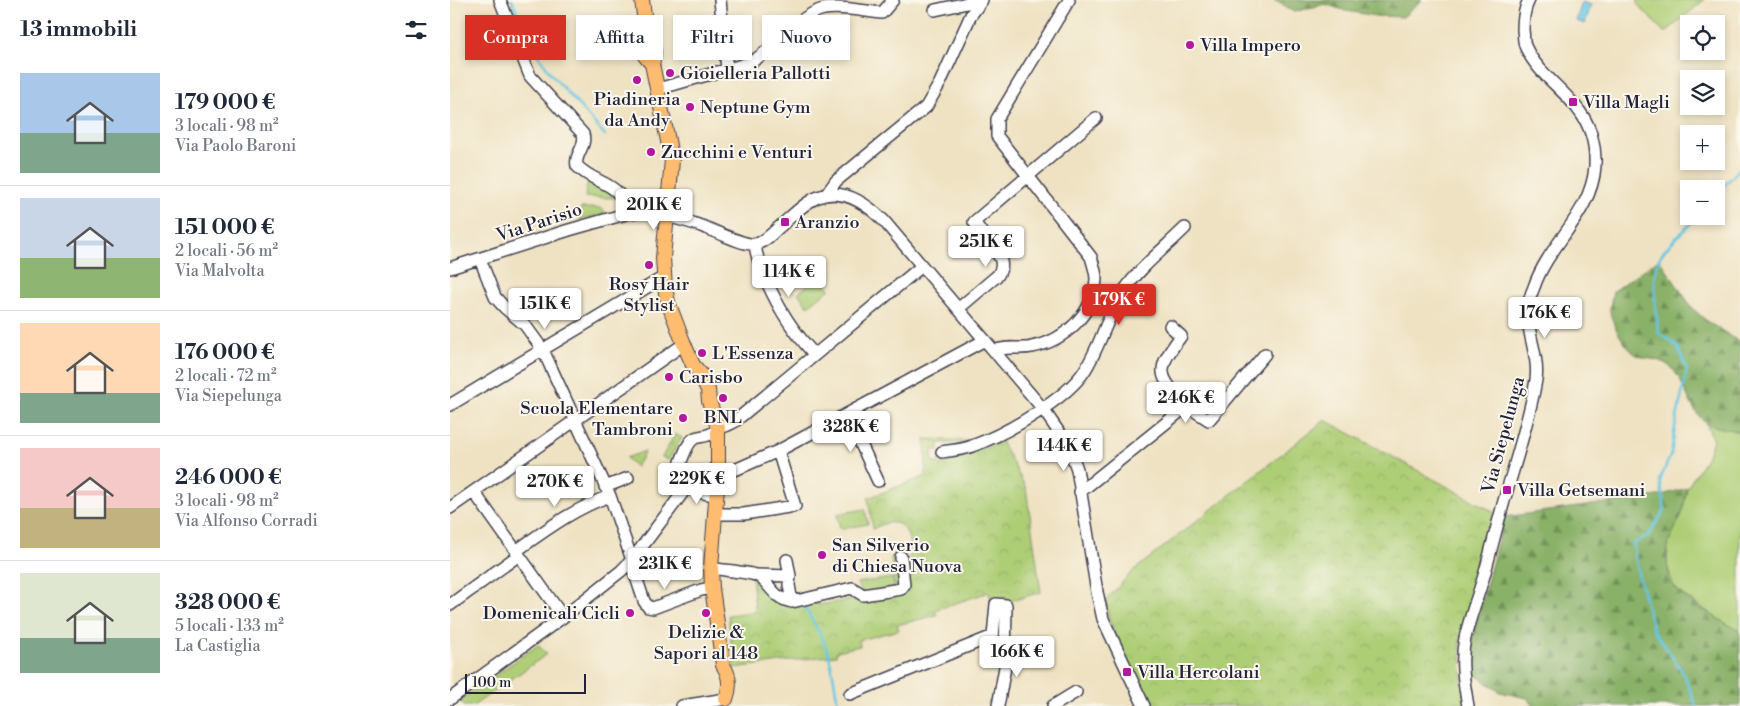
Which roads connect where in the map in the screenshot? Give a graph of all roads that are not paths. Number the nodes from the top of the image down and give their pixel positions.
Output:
1 (500, 0) edge
2 (642, 0) edge
3 (720, 0) edge
4 (892, 0) edge
5 (981, 0) edge
6 (1069, 0) edge
7 (1529, 0) edge
8 (935, 10) dead end
9 (727, 70) junction
10 (658, 89) junction
11 (1096, 118) dead end
12 (1028, 176) junction
13 (826, 195) junction
14 (634, 213) junction
15 (667, 216) junction
16 (1185, 228) dead end
17 (755, 244) junction
18 (480, 260) junction
19 (922, 266) junction
20 (450, 268) edge
21 (664, 278) junction
22 (1102, 306) junction
23 (958, 309) junction
24 (1170, 326) dead end
25 (985, 340) junction
26 (684, 344) junction
27 (543, 350) junction
28 (994, 351) junction
29 (814, 354) junction
30 (1265, 354) dead end
31 (450, 405) edge
32 (1187, 406) junction
33 (1043, 409) junction
34 (847, 414) junction
35 (574, 420) junction
36 (718, 428) junction
37 (778, 451) junction
38 (942, 452) dead end
39 (718, 474) junction
40 (628, 478) dead end
41 (878, 481) dead end
42 (687, 487) junction
43 (608, 491) junction
44 (474, 492) junction
45 (1080, 492) junction
46 (716, 495) junction
47 (450, 508) edge
48 (714, 514) junction
49 (518, 553) junction
50 (902, 556) dead end
51 (632, 560) junction
52 (787, 560) dead end
53 (711, 568) junction
54 (757, 576) junction
55 (790, 576) junction
56 (712, 588) junction
57 (792, 602) junction
58 (450, 605) edge
59 (563, 617) junction
60 (1076, 692) dead end
61 (850, 694) dead end
62 (450, 699) edge
63 (727, 702) edge
64 (682, 706) edge
65 (998, 706) edge
66 (1053, 706) edge
67 (1144, 706) edge
68 (1468, 706) edge

1 - 14 street
2 - 10 main road
3 - 9 street
4 - 9 street
5 - 8 street
5 - 13 street
6 - 12 street
7 - 68 street, Via Siepelunga
9 - 10 street
10 - 15 main road
11 - 12 street
12 - 22 street
12 - 23 street
13 - 17 street
13 - 19 street
14 - 15 street, Via Parisio
14 - 18 street, Via Parisio
15 - 17 street, Via Parisio
15 - 21 main road
16 - 22 street
17 - 29 street
18 - 20 street, Via Parisio
18 - 27 street
19 - 23 street
19 - 29 street
21 - 26 main road
21 - 27 street
22 - 28 street
22 - 33 street
23 - 25 street
24 - 32 street
25 - 28 street
25 - 34 street
26 - 35 street
26 - 36 main road
27 - 31 street
27 - 35 street
28 - 33 street
29 - 36 street
30 - 32 street
32 - 45 street
33 - 38 street
33 - 45 street
34 - 37 street
34 - 41 street
35 - 43 street
35 - 44 street
36 - 39 main road
36 - 42 street
37 - 39 street
37 - 48 street
39 - 46 main road
40 - 43 street
42 - 46 street
42 - 51 street
43 - 49 street
43 - 51 street
44 - 47 street
44 - 49 street
45 - 67 street
46 - 48 main road
48 - 53 main road
49 - 58 street
49 - 59 street
50 - 57 street
51 - 56 street
51 - 59 street
52 - 55 street
53 - 54 street
53 - 56 main road
54 - 55 street
54 - 57 street
55 - 57 street
56 - 63 main road
59 - 62 street
60 - 66 street
61 - 65 street
63 - 64 street

